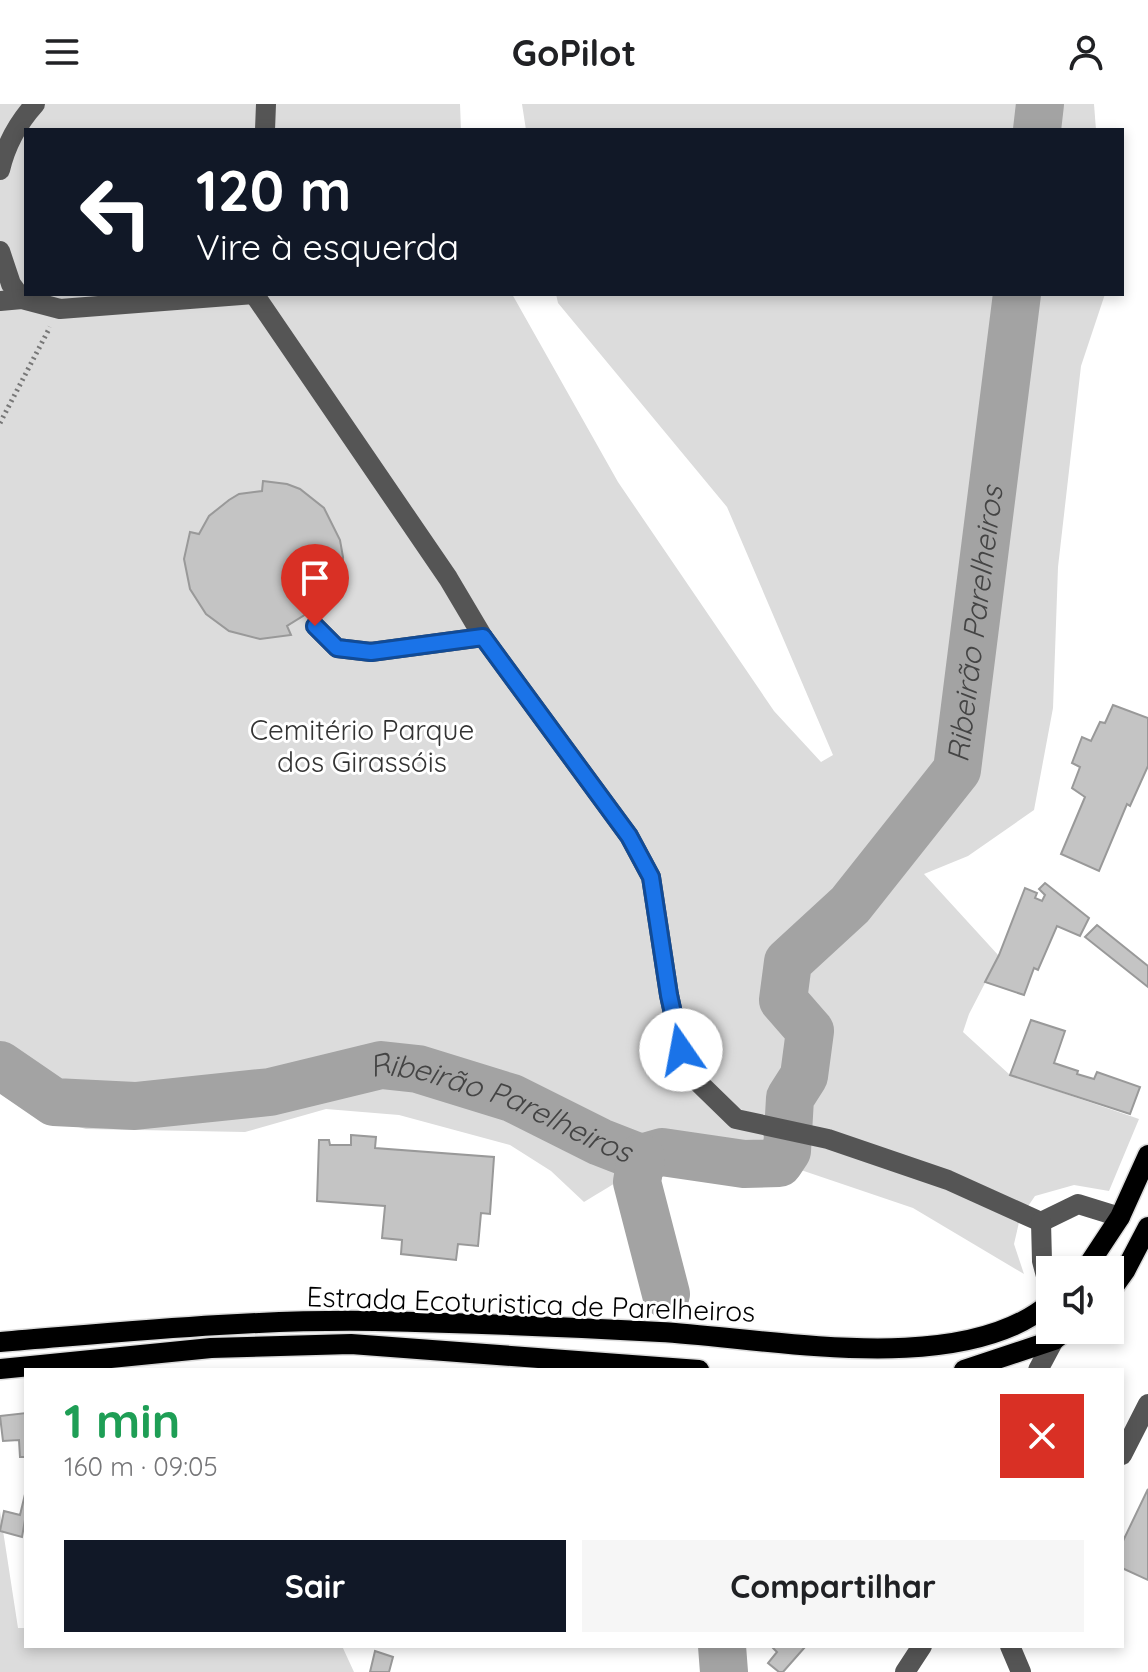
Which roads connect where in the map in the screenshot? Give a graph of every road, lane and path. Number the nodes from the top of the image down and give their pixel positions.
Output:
1 (35, 104) edge
2 (266, 104) edge
3 (265, 128) edge
4 (0, 170) edge
5 (0, 251) edge
6 (228, 296) edge
7 (255, 296) edge
8 (22, 299) junction
9 (0, 301) edge
10 (60, 309) junction
11 (0, 423) edge
12 (315, 626) dead end
13 (483, 637) junction
14 (1148, 1155) edge
15 (1120, 1217) junction
16 (1041, 1222) junction
17 (1147, 1229) edge
18 (1042, 1256) edge
19 (1094, 1256) edge
20 (1124, 1272) edge
21 (1036, 1313) edge
22 (0, 1342) edge
23 (1036, 1342) edge
24 (1053, 1344) edge
25 (672, 1368) edge
26 (969, 1368) edge
27 (1039, 1368) edge
28 (0, 1369) edge
29 (1148, 1404) edge
30 (1124, 1451) edge
31 (921, 1648) edge
32 (1011, 1648) edge
33 (905, 1672) edge
34 (1021, 1672) edge

1 - 4 street
2 - 3 street
5 - 8 street
6 - 10 street
7 - 13 street
8 - 9 street
8 - 10 street
10 - 11 path
12 - 13 street
13 - 16 street
14 - 15 main road
15 - 16 street
15 - 17 main road
15 - 19 main road
16 - 18 street
17 - 20 main road
21 - 22 main road, Estrada Ecoturistica de Parelheiros
23 - 26 main road
24 - 27 street
25 - 28 main road, Estrada Ecoturistica de Parelheiros
29 - 30 street
31 - 33 street
32 - 34 street

